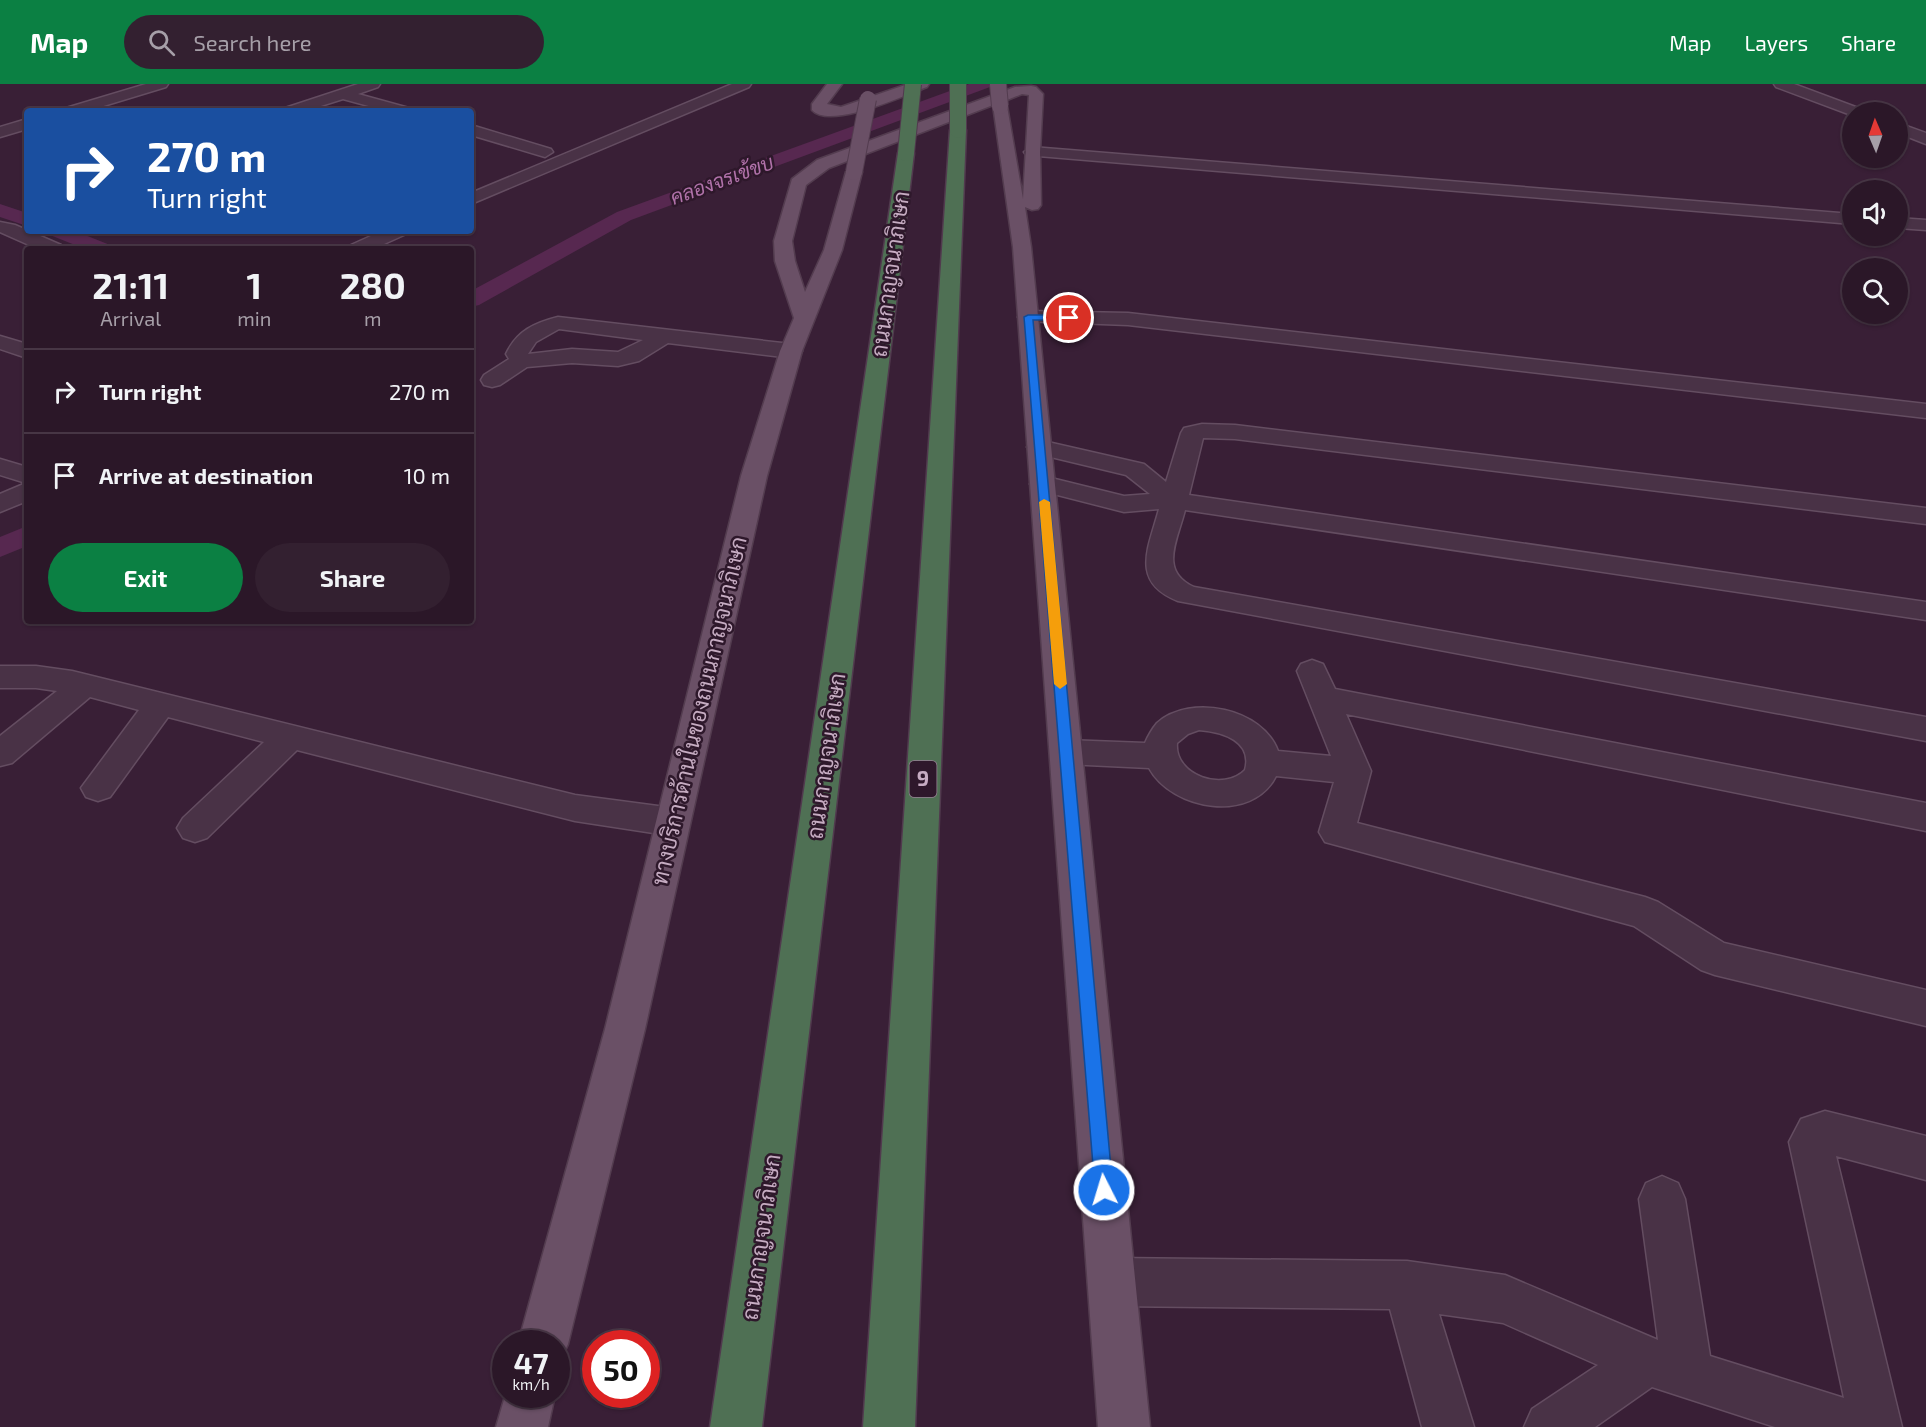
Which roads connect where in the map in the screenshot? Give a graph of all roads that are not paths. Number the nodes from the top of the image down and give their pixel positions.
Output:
1 (161, 84) edge
2 (373, 84) edge
3 (744, 84) edge
4 (835, 84) edge
5 (913, 84) edge
6 (922, 84) edge
7 (958, 84) edge
8 (1781, 84) edge
9 (869, 92) edge
10 (343, 94) junction
11 (999, 95) edge
12 (1842, 107) edge
13 (81, 108) edge
14 (299, 108) edge
15 (393, 108) edge
16 (489, 122) dead end
17 (1926, 124) edge
18 (24, 125) edge
19 (1908, 126) edge
20 (474, 128) edge
21 (474, 130) edge
22 (1908, 131) edge
23 (0, 132) edge
24 (1926, 139) edge
25 (545, 152) dead end
26 (1032, 152) junction
27 (474, 198) edge
28 (1842, 218) edge
29 (1908, 224) edge
30 (1926, 225) edge
31 (0, 227) edge
32 (390, 234) edge
33 (47, 246) edge
34 (364, 246) edge
35 (1022, 247) junction
36 (803, 315) junction
37 (1028, 317) junction
38 (665, 335) junction
39 (0, 342) edge
40 (24, 350) edge
41 (791, 351) junction
42 (521, 361) junction
43 (492, 380) dead end
44 (1926, 411) edge
45 (1040, 447) junction
46 (0, 466) edge
47 (24, 475) edge
48 (1043, 484) junction
49 (24, 492) edge
50 (1173, 500) junction
51 (0, 504) edge
52 (1926, 516) edge
53 (1926, 611) edge
54 (0, 677) edge
55 (85, 685) junction
56 (161, 704) junction
57 (1926, 729) edge
58 (290, 737) junction
59 (1066, 752) junction
60 (0, 754) edge
61 (1161, 756) junction
62 (1263, 762) junction
63 (1354, 771) junction
64 (98, 788) dead end
65 (1926, 817) edge
66 (673, 822) junction
67 (195, 828) dead end
68 (1926, 1008) edge
69 (1926, 1158) edge
70 (1662, 1200) dead end
71 (1112, 1282) junction
72 (1407, 1285) junction
73 (547, 1330) edge
74 (1668, 1368) junction
75 (527, 1408) edge
76 (522, 1427) edge
77 (736, 1427) edge
78 (889, 1427) edge
79 (1124, 1427) edge
80 (1448, 1427) edge
81 (1550, 1427) edge
82 (1855, 1427) edge
83 (1876, 1427) edge

1 - 13 street
2 - 10 street
3 - 27 street
4 - 6 main road
5 - 77 highway, ถนนกาญจนาภิเษก, bridge
7 - 78 highway, 9, bridge
8 - 12 street
9 - 36 main road, ทางบริการด้านในของถนนกาญจนาภิเษก, bridge
10 - 14 street
10 - 15 street
11 - 35 main road
16 - 20 street
17 - 19 street
18 - 23 street
21 - 25 street
22 - 24 street
26 - 28 street
26 - 35 main road
26 - 36 main road
29 - 30 street
31 - 33 street
32 - 34 street
35 - 37 main road
36 - 41 main road, ทางบริการด้านในของถนนกาญจนาภิเษก
37 - 44 street
37 - 45 main road
38 - 41 street
38 - 42 street
38 - 42 street
39 - 40 street
41 - 66 main road, ทางบริการด้านในของถนนกาญจนาภิเษก
42 - 43 street
45 - 48 main road
45 - 50 street
46 - 47 street
48 - 50 street
48 - 59 main road
49 - 51 street
50 - 52 street
50 - 53 street
50 - 57 street
54 - 55 street
55 - 56 street
55 - 60 street
56 - 58 street
56 - 64 street
58 - 66 street
58 - 67 street
59 - 61 street
59 - 71 main road
61 - 62 street
61 - 62 street
62 - 63 street
63 - 65 street
63 - 68 street
66 - 73 main road, ทางบริการด้านในของถนนกาญจนาภิเษก
69 - 83 street
70 - 74 street
71 - 72 street
71 - 79 main road
72 - 74 street
72 - 80 street
74 - 81 street
74 - 82 street
75 - 76 main road

